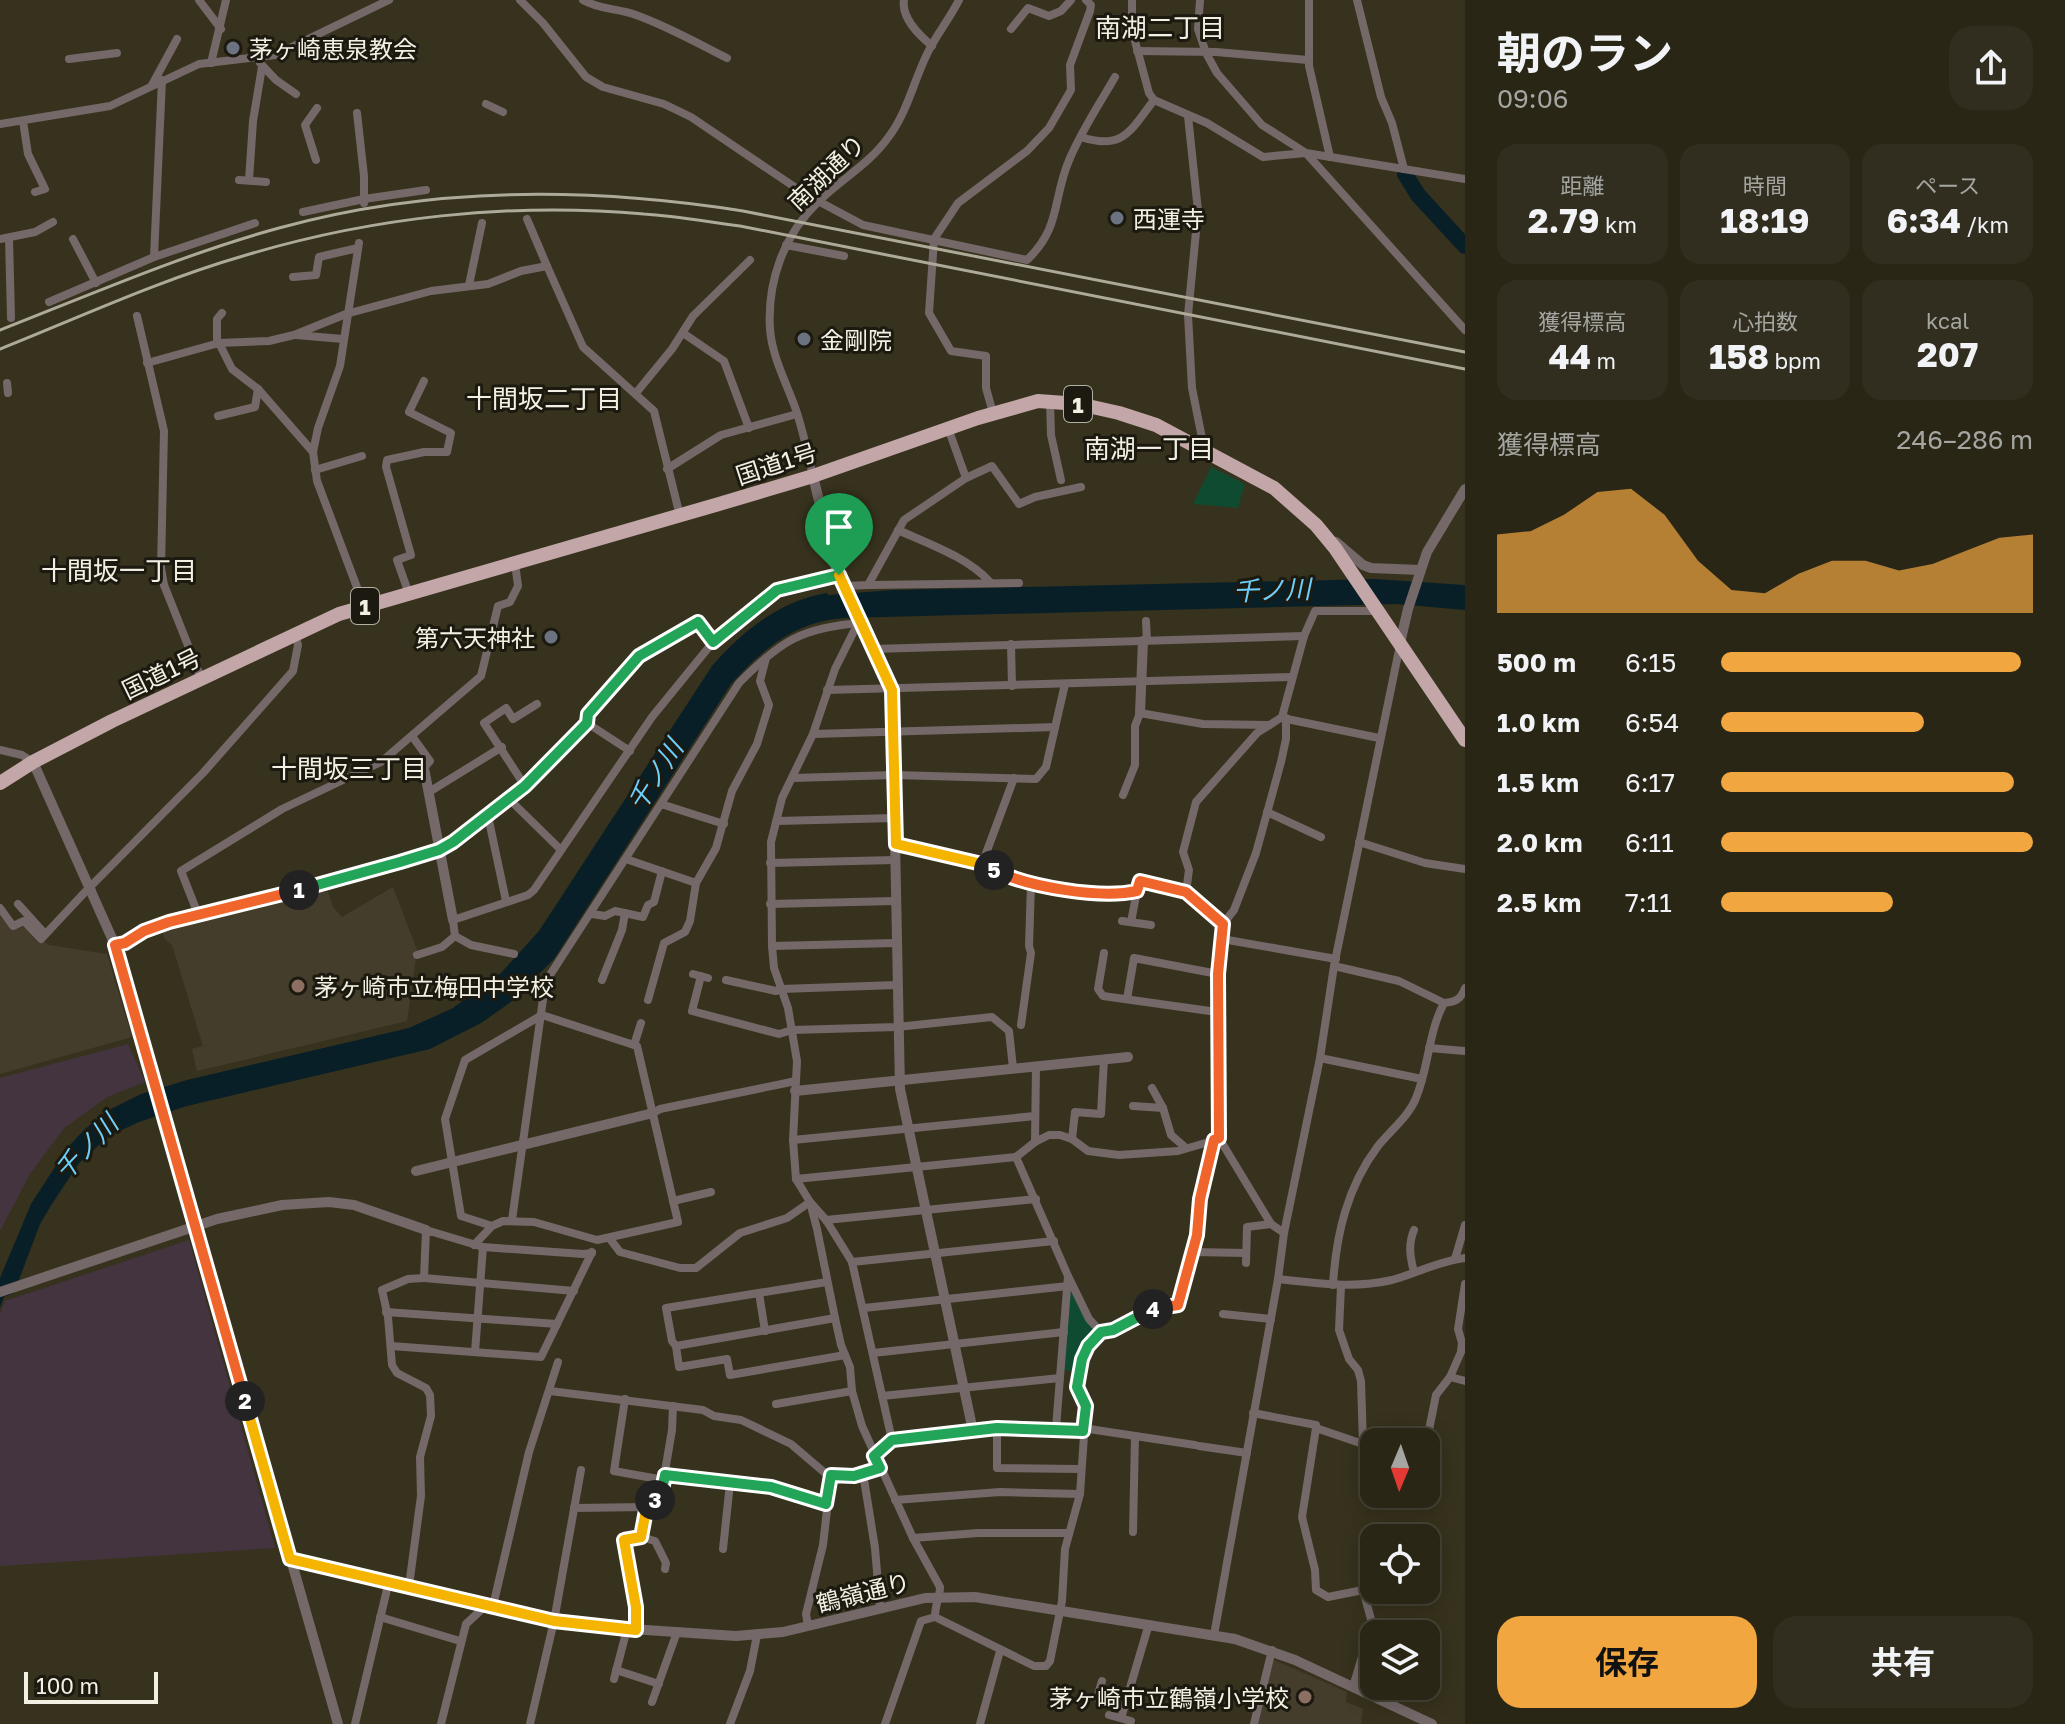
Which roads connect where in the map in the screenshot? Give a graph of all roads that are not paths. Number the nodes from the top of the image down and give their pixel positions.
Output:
1 (199, 0) edge
2 (226, 0) edge
3 (389, 0) edge
4 (520, 0) edge
5 (583, 0) edge
6 (904, 0) edge
7 (959, 0) edge
8 (1071, 0) edge
9 (1086, 0) edge
10 (1132, 0) edge
11 (1200, 0) edge
12 (1309, 0) edge
13 (1357, 0) edge
14 (221, 29) junction
15 (1011, 29) dead end
16 (177, 39) dead end
17 (932, 46) junction
18 (1137, 51) junction
19 (117, 53) dead end
20 (1206, 53) junction
21 (727, 58) dead end
22 (69, 59) dead end
23 (1308, 60) junction
24 (211, 63) junction
25 (259, 63) junction
26 (1115, 77) dead end
27 (162, 80) junction
28 (152, 86) junction
29 (296, 94) dead end
30 (1154, 100) junction
31 (486, 104) dead end
32 (317, 108) dead end
33 (503, 112) dead end
34 (357, 113) dead end
35 (1188, 116) junction
36 (23, 121) junction
37 (0, 124) edge
38 (1081, 137) junction
39 (1306, 153) junction
40 (1330, 157) junction
41 (316, 160) dead end
42 (1404, 169) junction
43 (1465, 179) edge
44 (239, 180) dead end
45 (249, 180) junction
46 (266, 182) dead end
47 (426, 190) dead end
48 (35, 192) dead end
49 (820, 200) junction
50 (364, 201) junction
51 (303, 212) dead end
52 (527, 219) dead end
53 (53, 222) dead end
54 (255, 223) dead end
55 (482, 223) dead end
56 (5, 238) edge
57 (73, 239) dead end
58 (934, 239) junction
59 (786, 245) junction
60 (844, 256) dead end
61 (154, 257) junction
62 (750, 260) dead end
63 (547, 266) junction
64 (293, 277) dead end
65 (96, 283) junction
66 (469, 285) junction
67 (49, 302) dead end
68 (222, 313) dead end
69 (346, 314) junction
70 (137, 316) dead end
71 (11, 318) dead end
72 (1465, 330) edge
73 (683, 333) junction
74 (294, 335) junction
75 (343, 339) junction
76 (218, 343) junction
77 (147, 363) junction
78 (424, 381) dead end
79 (7, 383) dead end
80 (258, 389) junction
81 (8, 393) dead end
82 (636, 393) junction
83 (1050, 401) junction
84 (993, 413) junction
85 (797, 414) junction
86 (218, 416) dead end
87 (948, 427) junction
88 (749, 428) junction
89 (1200, 448) junction
90 (313, 452) junction
91 (362, 456) dead end
92 (667, 469) junction
93 (315, 470) junction
94 (813, 476) junction
95 (966, 478) junction
96 (1061, 480) dead end
97 (1081, 487) dead end
98 (1465, 489) edge
99 (680, 516) junction
100 (1316, 525) junction
101 (898, 530) junction
102 (515, 563) junction
103 (1420, 571) junction
104 (839, 575) junction
105 (990, 582) junction
106 (1019, 583) dead end
107 (868, 585) junction
108 (844, 586) junction
109 (409, 594) junction
110 (364, 606) junction
111 (1377, 610) junction
112 (1146, 621) dead end
113 (862, 623) junction
114 (295, 633) junction
115 (1304, 636) junction
116 (1145, 641) junction
117 (713, 642) junction
118 (1400, 643) junction
119 (1011, 644) junction
120 (874, 649) junction
121 (766, 658) junction
122 (1292, 677) junction
123 (201, 678) junction
124 (1142, 682) junction
125 (1065, 684) junction
126 (1012, 686) junction
127 (827, 690) junction
128 (892, 690) junction
129 (537, 704) dead end
130 (1140, 713) junction
131 (1284, 718) junction
132 (587, 723) junction
133 (1273, 725) junction
134 (1055, 727) junction
135 (895, 731) junction
136 (813, 734) junction
137 (412, 736) junction
138 (1379, 738) junction
139 (1465, 740) edge
140 (502, 747) junction
141 (0, 750) edge
142 (630, 751) junction
143 (33, 762) junction
144 (424, 768) joint
145 (895, 775) junction
146 (793, 778) junction
147 (1014, 778) junction
148 (0, 783) edge
149 (525, 786) junction
150 (429, 792) junction
151 (1123, 795) dead end
152 (509, 799) junction
153 (661, 804) junction
154 (1267, 812) junction
155 (488, 816) junction
156 (895, 818) junction
157 (777, 821) junction
158 (724, 824) junction
159 (1321, 837) dead end
160 (1359, 842) junction
161 (896, 844) junction
162 (560, 849) junction
163 (439, 850) junction
164 (626, 859) junction
165 (895, 860) junction
166 (770, 863) junction
167 (982, 864) junction
168 (1465, 869) edge
169 (662, 871) junction
170 (696, 883) junction
171 (1031, 884) junction
172 (91, 889) junction
173 (1137, 891) junction
174 (1186, 892) junction
175 (506, 901) junction
176 (895, 901) junction
177 (18, 904) dead end
178 (770, 904) junction
179 (0, 908) edge
180 (625, 913) junction
181 (198, 914) junction
182 (592, 914) junction
183 (453, 920) junction
184 (1223, 924) junction
185 (1151, 925) dead end
186 (45, 934) junction
187 (455, 936) junction
188 (1222, 939) junction
189 (896, 943) junction
190 (115, 945) junction
191 (772, 946) junction
192 (1104, 953) dead end
193 (514, 954) dead end
194 (417, 955) dead end
195 (1335, 962) junction
196 (1218, 974) junction
197 (701, 976) dead end
198 (602, 980) dead end
199 (726, 980) dead end
200 (897, 985) junction
201 (1465, 988) edge
202 (781, 989) junction
203 (1127, 999) junction
204 (648, 1000) dead end
205 (1444, 1003) junction
206 (1217, 1012) junction
207 (542, 1015) junction
208 (641, 1023) dead end
209 (1021, 1025) dead end
210 (897, 1027) junction
211 (792, 1030) junction
212 (634, 1045) junction
213 (1429, 1048) junction
214 (1465, 1051) edge
215 (1128, 1057) dead end
216 (1320, 1058) junction
217 (1104, 1059) junction
218 (1036, 1066) junction
219 (1013, 1068) junction
220 (1422, 1079) junction
221 (899, 1080) junction
222 (796, 1086) junction
223 (1152, 1088) dead end
224 (1133, 1106) dead end
225 (1163, 1108) junction
226 (653, 1113) junction
227 (1035, 1116) junction
228 (907, 1128) junction
229 (1072, 1139) junction
230 (1217, 1139) junction
231 (793, 1140) junction
232 (1035, 1142) junction
233 (524, 1145) junction
234 (1186, 1148) junction
235 (1016, 1157) junction
236 (452, 1162) junction
237 (915, 1167) junction
238 (416, 1171) dead end
239 (796, 1179) junction
240 (711, 1192) dead end
241 (1036, 1199) junction
242 (673, 1201) junction
243 (810, 1202) junction
244 (925, 1209) junction
245 (512, 1220) junction
246 (826, 1220) junction
247 (1271, 1224) junction
248 (1465, 1225) edge
249 (195, 1226) junction
250 (492, 1226) junction
251 (426, 1230) junction
252 (1414, 1230) dead end
253 (1284, 1233) junction
254 (610, 1239) junction
255 (597, 1240) junction
256 (1054, 1241) junction
257 (478, 1246) junction
258 (1192, 1252) junction
259 (592, 1253) junction
260 (934, 1253) junction
261 (1463, 1259) edge
262 (852, 1262) junction
263 (1414, 1272) junction
264 (424, 1278) junction
265 (1278, 1279) junction
266 (1068, 1281) junction
267 (480, 1282) junction
268 (827, 1282) junction
269 (1465, 1284) edge
270 (1337, 1285) junction
271 (574, 1291) junction
272 (0, 1292) edge
273 (759, 1293) junction
274 (943, 1298) junction
275 (864, 1308) junction
276 (386, 1312) junction
277 (1223, 1314) dead end
278 (478, 1317) junction
279 (835, 1318) junction
280 (1271, 1319) junction
281 (557, 1324) junction
282 (765, 1331) junction
283 (1064, 1332) junction
284 (1101, 1332) junction
285 (954, 1344) junction
286 (391, 1346) junction
287 (676, 1346) junction
288 (475, 1352) junction
289 (873, 1353) junction
290 (845, 1355) junction
291 (558, 1362) dead end
292 (1450, 1377) junction
293 (1060, 1378) junction
294 (1465, 1381) edge
295 (962, 1387) junction
296 (550, 1391) junction
297 (852, 1391) junction
298 (882, 1396) junction
299 (625, 1399) junction
300 (776, 1404) dead end
301 (673, 1406) junction
302 (1253, 1413) junction
303 (997, 1428) junction
304 (1056, 1428) junction
305 (1316, 1428) junction
306 (1362, 1428) edge
307 (1429, 1428) edge
308 (973, 1431) junction
309 (1083, 1431) junction
310 (1135, 1436) junction
311 (892, 1440) junction
312 (1360, 1443) edge
313 (1247, 1453) junction
314 (874, 1456) junction
315 (880, 1468) junction
316 (1080, 1469) junction
317 (581, 1470) dead end
318 (863, 1473) junction
319 (831, 1475) junction
320 (665, 1478) junction
321 (730, 1483) junction
322 (1080, 1494) junction
323 (895, 1500) junction
324 (826, 1504) junction
325 (647, 1507) junction
326 (574, 1508) junction
327 (1133, 1532) dead end
328 (1069, 1533) junction
329 (641, 1537) junction
330 (913, 1538) junction
331 (723, 1549) dead end
332 (290, 1559) junction
333 (665, 1569) dead end
334 (389, 1581) junction
335 (409, 1586) junction
336 (940, 1596) junction
337 (488, 1605) junction
338 (880, 1608) junction
339 (1061, 1611) junction
340 (380, 1617) junction
341 (935, 1617) junction
342 (1370, 1620) edge
343 (554, 1621) junction
344 (1149, 1624) junction
345 (808, 1626) junction
346 (632, 1629) junction
347 (677, 1632) junction
348 (757, 1635) junction
349 (1214, 1635) junction
350 (460, 1641) junction
351 (1272, 1650) junction
352 (1000, 1651) junction
353 (1360, 1663) edge
354 (659, 1684) junction
355 (1353, 1687) junction
356 (1100, 1690) dead end
357 (1127, 1698) junction
358 (652, 1702) dead end
359 (1109, 1715) dead end
360 (1121, 1718) junction
361 (1131, 1721) dead end
362 (338, 1724) edge
363 (355, 1724) edge
364 (441, 1724) edge
365 (530, 1724) edge
366 (730, 1724) edge
367 (885, 1724) edge
368 (980, 1724) edge
369 (1254, 1724) edge
370 (1432, 1724) edge

1 - 14 street
2 - 14 street
3 - 25 street
4 - 49 street
5 - 21 street
6 - 17 street
7 - 17 street, 南湖通り
8 - 15 street
9 - 58 street
10 - 18 street
11 - 20 street
12 - 23 street
13 - 42 street
14 - 24 street
16 - 28 street
17 - 49 street, 南湖通り
18 - 20 street
18 - 30 street
19 - 22 street
20 - 23 street
20 - 39 street
23 - 40 street
24 - 25 street
24 - 27 street
25 - 29 street
25 - 45 street
26 - 38 street
27 - 28 street
27 - 61 street
28 - 36 street
30 - 35 street
30 - 38 street
31 - 33 street
32 - 41 street
34 - 50 street
35 - 39 street
35 - 89 street
36 - 37 street
36 - 48 street
38 - 58 street
39 - 40 street
39 - 72 street
40 - 42 street
42 - 43 street
44 - 45 street
45 - 46 street
47 - 50 street
49 - 58 street
49 - 59 street, 南湖通り
50 - 51 street
52 - 63 street
53 - 56 street
54 - 61 street
55 - 66 street
56 - 71 street
57 - 65 street
58 - 84 street
59 - 60 street
59 - 85 street, 南湖通り
61 - 65 street
62 - 73 street
63 - 66 street
63 - 82 street
64 - 69 street
65 - 67 street
66 - 69 street
68 - 76 street
69 - 74 street
69 - 75 street
70 - 77 street
73 - 82 street
73 - 88 street
74 - 75 street
74 - 76 street
75 - 90 street
76 - 77 street
76 - 80 street
77 - 123 street
78 - 109 street
79 - 81 street
80 - 86 street
80 - 90 street
82 - 92 street
83 - 84 highway, 国道1号 / 1
83 - 89 highway, 国道1号 / 1
83 - 96 street
84 - 87 highway, 国道1号 / 1
85 - 88 street
85 - 94 street, 南湖通り
87 - 94 highway, 国道1号 / 1
87 - 95 street
88 - 92 street
89 - 100 highway, 国道1号 / 1
90 - 93 street
91 - 93 street
92 - 99 street
93 - 110 street
94 - 99 highway, 国道1号 / 1
94 - 104 street
95 - 97 street
95 - 101 street
98 - 103 street
99 - 102 highway, 国道1号 / 1
100 - 103 street
100 - 111 highway, 国道1号 / 1
101 - 105 street
101 - 107 street
102 - 109 highway, 国道1号 / 1
102 - 137 street
103 - 118 street
104 - 108 street
104 - 117 street
105 - 106 street
105 - 107 street
107 - 108 street
108 - 113 street
109 - 110 highway, 国道1号 / 1
110 - 114 highway, 国道1号 / 1
111 - 115 street
111 - 118 highway, 国道1号 / 1
112 - 116 street
113 - 120 street
113 - 121 street
113 - 127 street
114 - 123 highway, 国道1号 / 1
114 - 172 street
115 - 116 street
115 - 122 street
116 - 119 street
116 - 124 street
117 - 132 street
117 - 142 street
118 - 138 street
118 - 139 highway, 国道1号 / 1
119 - 120 street
119 - 126 street
120 - 128 street
121 - 153 street
121 - 158 street
122 - 124 street
122 - 131 street
123 - 143 highway, 国道1号 / 1
124 - 125 street
124 - 130 street
125 - 126 street
125 - 134 street
126 - 128 street
127 - 128 street
127 - 136 street
128 - 135 street
129 - 140 street
130 - 133 street
130 - 151 street
131 - 133 street
131 - 138 street
131 - 154 street
132 - 142 street
132 - 149 street
133 - 174 street
134 - 135 street
134 - 147 street
135 - 136 street
135 - 145 street
136 - 146 street
137 - 144 street
137 - 181 street
138 - 160 street
140 - 149 street
140 - 150 street
141 - 143 street
142 - 162 street
143 - 148 highway, 国道1号 / 1
143 - 172 street
144 - 150 street
145 - 146 street
145 - 147 street
145 - 156 street
146 - 157 street
147 - 167 street
149 - 152 street
150 - 163 street
152 - 155 street
152 - 162 street
153 - 158 street
153 - 164 street
154 - 159 street
154 - 184 street
155 - 163 street
155 - 175 street
156 - 157 street
156 - 161 street
157 - 166 street
158 - 170 street
160 - 168 street
160 - 195 street
161 - 165 street
161 - 167 street
162 - 175 street
163 - 181 street
163 - 183 street
164 - 169 street
164 - 182 street
165 - 166 street
165 - 176 street
166 - 178 street
167 - 171 street
169 - 170 street
169 - 180 street
170 - 204 street
171 - 173 street
171 - 209 street
172 - 186 street
172 - 190 street
173 - 174 street
173 - 185 street
174 - 184 street
175 - 183 street
176 - 178 street
176 - 189 street
177 - 186 street
178 - 191 street
179 - 186 street
180 - 182 street
180 - 198 street
181 - 190 street
182 - 207 street
183 - 187 street
184 - 188 street
187 - 193 street
187 - 194 street
188 - 195 street
188 - 196 street
189 - 191 street
189 - 200 street
190 - 249 street
191 - 202 street
192 - 203 street
195 - 205 street
195 - 216 street
196 - 203 street
196 - 206 street
197 - 211 street
199 - 202 street
200 - 202 street
200 - 210 street
201 - 205 street
202 - 211 street
203 - 206 street
205 - 213 street
206 - 230 street
207 - 212 street
207 - 233 street
207 - 236 street
208 - 212 street
210 - 211 street
210 - 219 street
210 - 221 street
211 - 222 street
212 - 226 street
213 - 214 street
213 - 220 street
215 - 217 street
216 - 220 street
216 - 253 street
217 - 218 street
217 - 229 street
218 - 219 street
218 - 227 street
219 - 221 street
220 - 270 street
221 - 222 street
221 - 228 street
222 - 226 street
222 - 231 street
223 - 225 street
224 - 225 street
225 - 234 street
226 - 233 street
226 - 242 street
227 - 228 street
227 - 232 street
228 - 231 street
228 - 237 street
229 - 232 street
229 - 234 street
230 - 234 street
230 - 247 street
230 - 258 street
231 - 239 street
232 - 235 street
233 - 236 street
233 - 245 street
235 - 237 street
235 - 241 street
236 - 238 street
236 - 250 street
237 - 239 street
237 - 244 street
239 - 243 street
240 - 242 street
241 - 244 street
241 - 256 street
242 - 254 street
243 - 246 street
243 - 254 street
243 - 268 street
244 - 246 street
244 - 260 street
245 - 250 street
245 - 255 street
246 - 262 street
247 - 253 street
247 - 258 street
248 - 261 street
249 - 251 street
249 - 272 street
249 - 332 street
250 - 257 street
251 - 257 street
251 - 264 street
252 - 263 street
253 - 265 street
254 - 255 street
255 - 259 street
256 - 260 street
256 - 266 street
257 - 259 street
257 - 267 street
258 - 284 street
259 - 271 street
260 - 262 street
260 - 274 street
261 - 263 street
262 - 275 street
263 - 270 street
264 - 267 street
264 - 276 street
265 - 270 street
265 - 280 street
266 - 274 street
266 - 283 street
266 - 284 street
267 - 271 street
267 - 278 street
268 - 273 street
268 - 279 street
269 - 292 street
270 - 306 street
271 - 281 street
273 - 282 street
273 - 287 street
274 - 275 street
274 - 285 street
275 - 289 street
276 - 278 street
276 - 286 street
277 - 280 street
278 - 281 street
278 - 288 street
279 - 282 street
279 - 290 street
280 - 302 street
281 - 288 street
282 - 287 street
283 - 285 street
283 - 293 street
284 - 309 street
285 - 289 street
285 - 295 street
286 - 288 street
286 - 335 street
287 - 290 street
289 - 298 street
290 - 297 street
291 - 296 street
292 - 294 street
292 - 307 street
293 - 295 street
293 - 304 street
295 - 298 street
295 - 308 street
296 - 299 street
296 - 337 street
297 - 300 street
297 - 314 street
298 - 311 street
299 - 301 street
299 - 320 street
301 - 319 street
301 - 320 street
302 - 305 street
302 - 313 street
303 - 304 street
303 - 308 street
303 - 316 street
304 - 309 street
305 - 312 street
305 - 342 street
308 - 311 street
309 - 310 street
309 - 316 street
310 - 313 street
310 - 327 street
311 - 314 street
313 - 349 street
314 - 315 street
315 - 318 street
315 - 323 street
316 - 322 street
317 - 326 street
318 - 319 street
318 - 338 street
319 - 324 street
320 - 321 street
320 - 325 street
321 - 324 street
321 - 331 street
322 - 323 street
322 - 328 street
323 - 330 street
324 - 345 street
325 - 326 street
325 - 329 street
326 - 343 street
328 - 330 street
328 - 339 street
329 - 333 street
329 - 346 street
330 - 336 street
332 - 334 street, 鶴嶺通り
332 - 362 street
334 - 335 street, 鶴嶺通り
334 - 340 street
335 - 337 street, 鶴嶺通り
336 - 338 street, 鶴嶺通り
336 - 339 street, 鶴嶺通り
336 - 341 street
337 - 343 street, 鶴嶺通り
337 - 350 street
338 - 345 street, 鶴嶺通り
339 - 344 street, 鶴嶺通り
339 - 352 street
340 - 350 street
340 - 363 street
341 - 352 street
341 - 367 street
343 - 346 street, 鶴嶺通り
343 - 365 street
344 - 349 street, 鶴嶺通り
344 - 357 street
345 - 348 street, 鶴嶺通り
346 - 347 street, 鶴嶺通り
346 - 354 street
347 - 348 street, 鶴嶺通り
347 - 354 street
348 - 366 street
349 - 351 street, 鶴嶺通り
350 - 364 street
351 - 355 street, 鶴嶺通り
351 - 369 street
352 - 368 street
353 - 355 street
354 - 358 street
355 - 370 street, 鶴嶺通り
356 - 357 street
357 - 360 street
359 - 360 street
360 - 361 street

